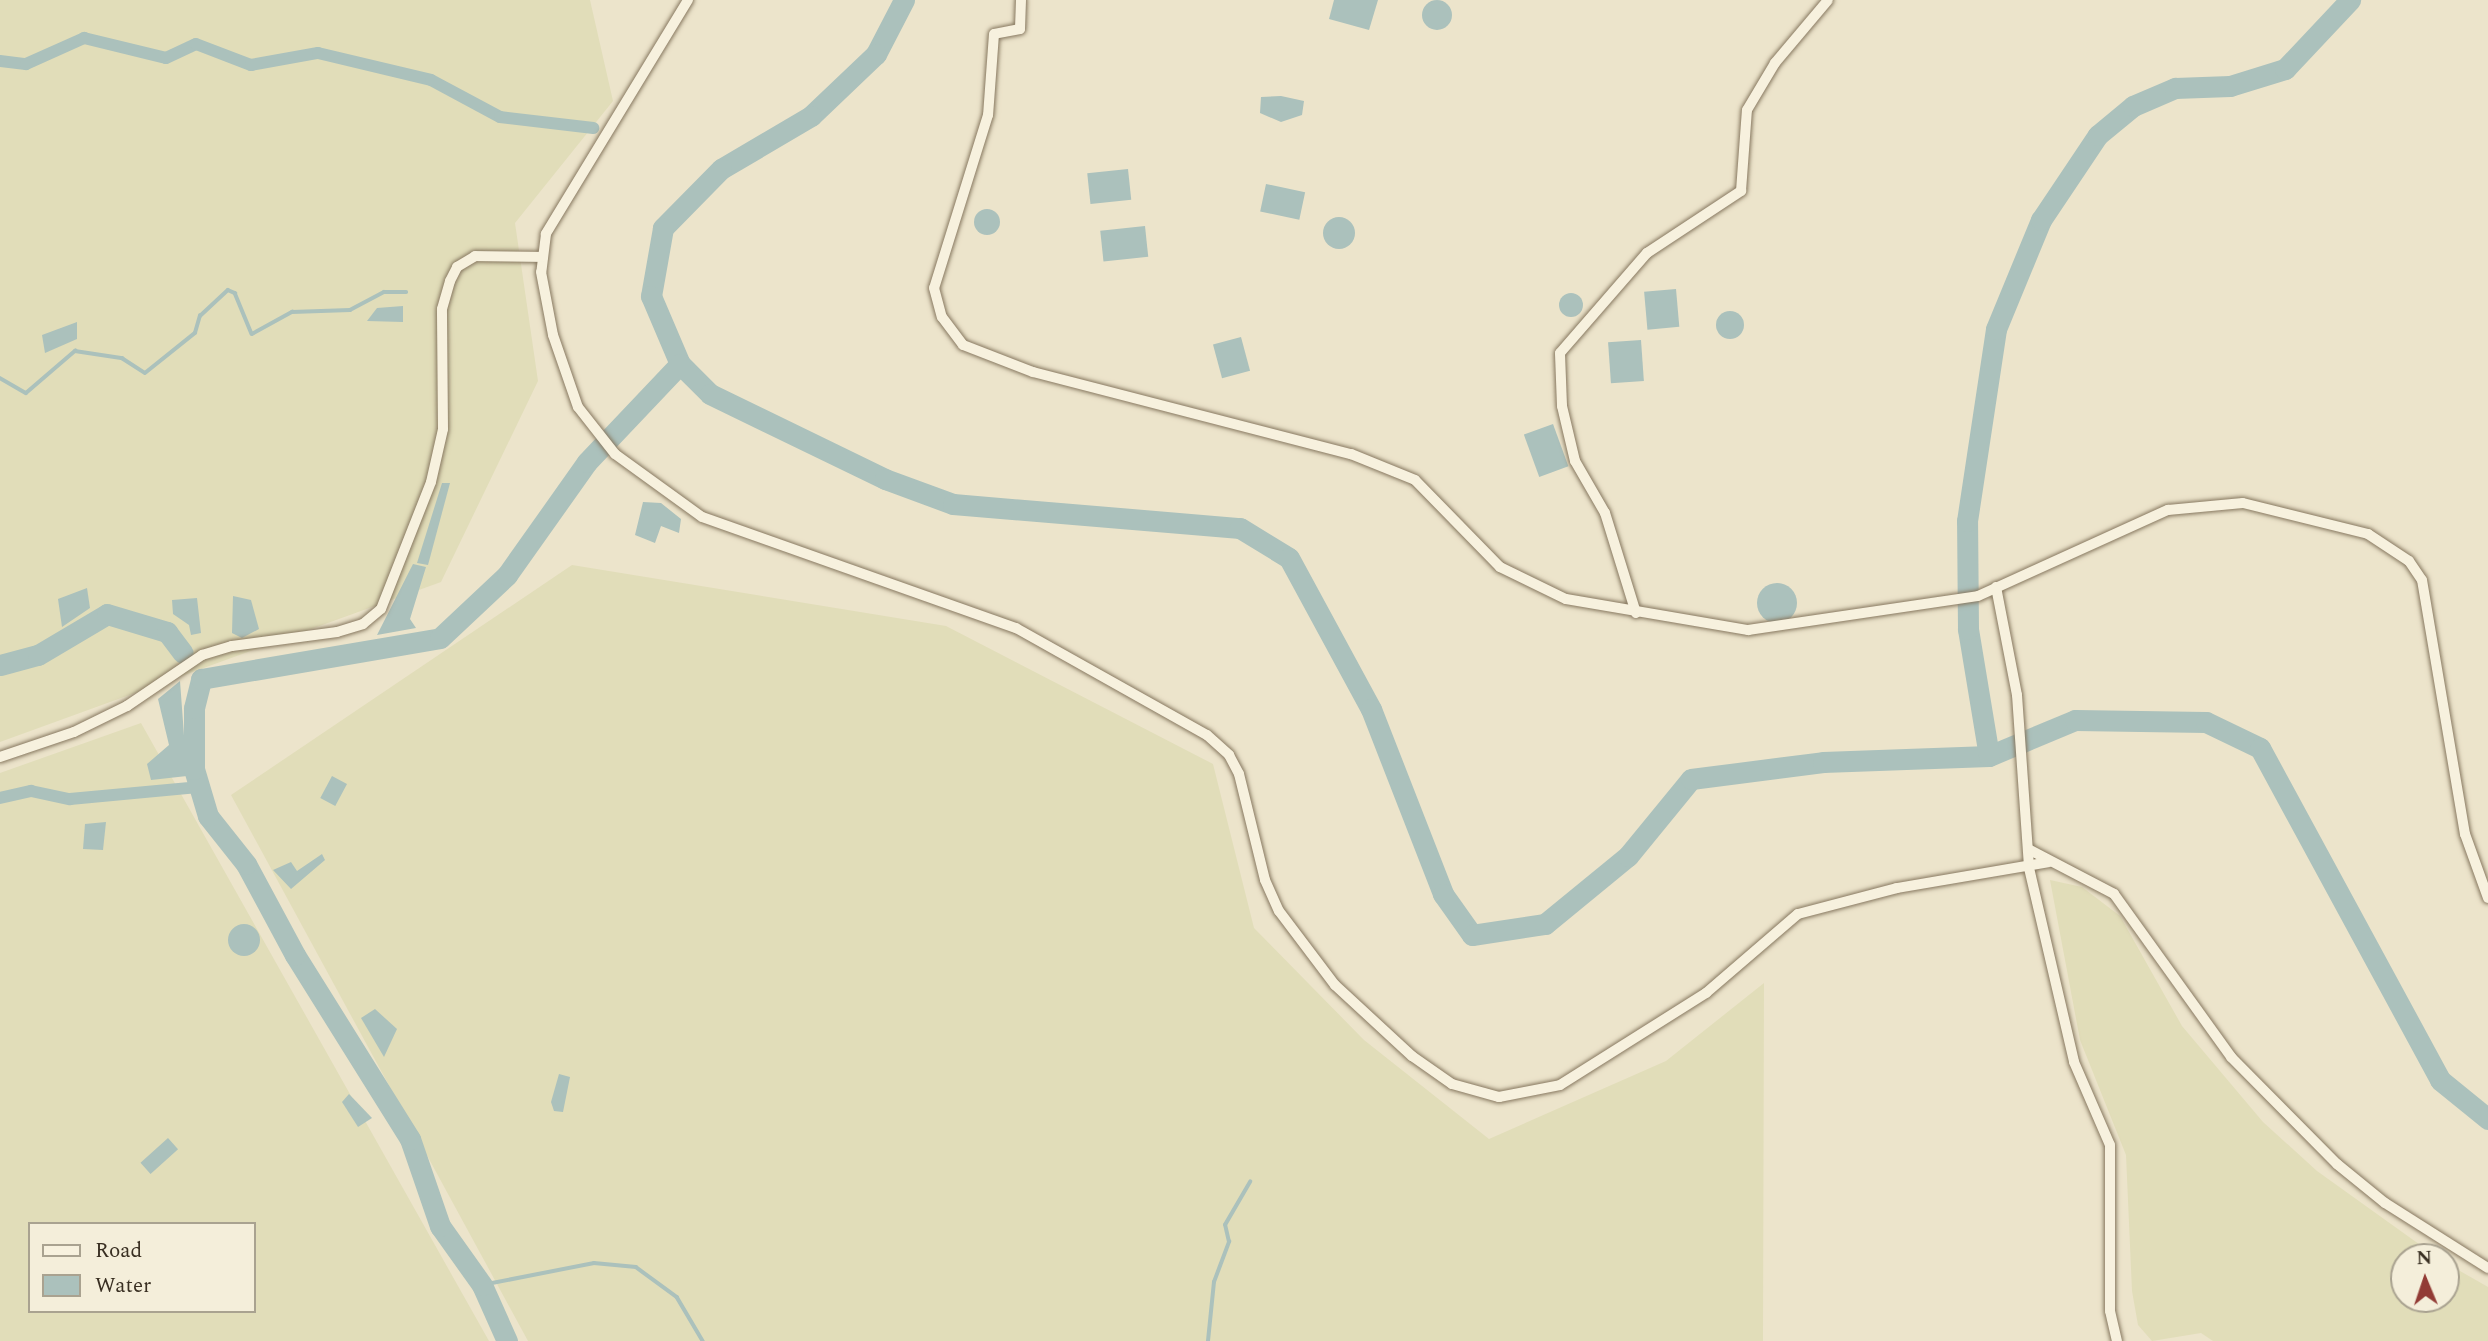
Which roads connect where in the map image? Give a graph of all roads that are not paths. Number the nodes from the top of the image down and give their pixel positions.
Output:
1 (688, 0) edge
2 (1021, 0) edge
3 (1828, 0) edge
4 (543, 257) junction
5 (1996, 587) junction
6 (1636, 613) junction
7 (0, 757) edge
8 (2030, 850) junction
9 (2049, 862) junction
10 (2029, 868) junction
11 (2488, 898) edge
12 (2488, 1268) edge
13 (2118, 1341) edge

1 - 4 street
2 - 6 street
3 - 6 street
4 - 7 street
4 - 10 street
5 - 6 street
5 - 8 street
5 - 11 street
8 - 9 street
8 - 10 street
9 - 10 street
9 - 12 street
10 - 13 street

